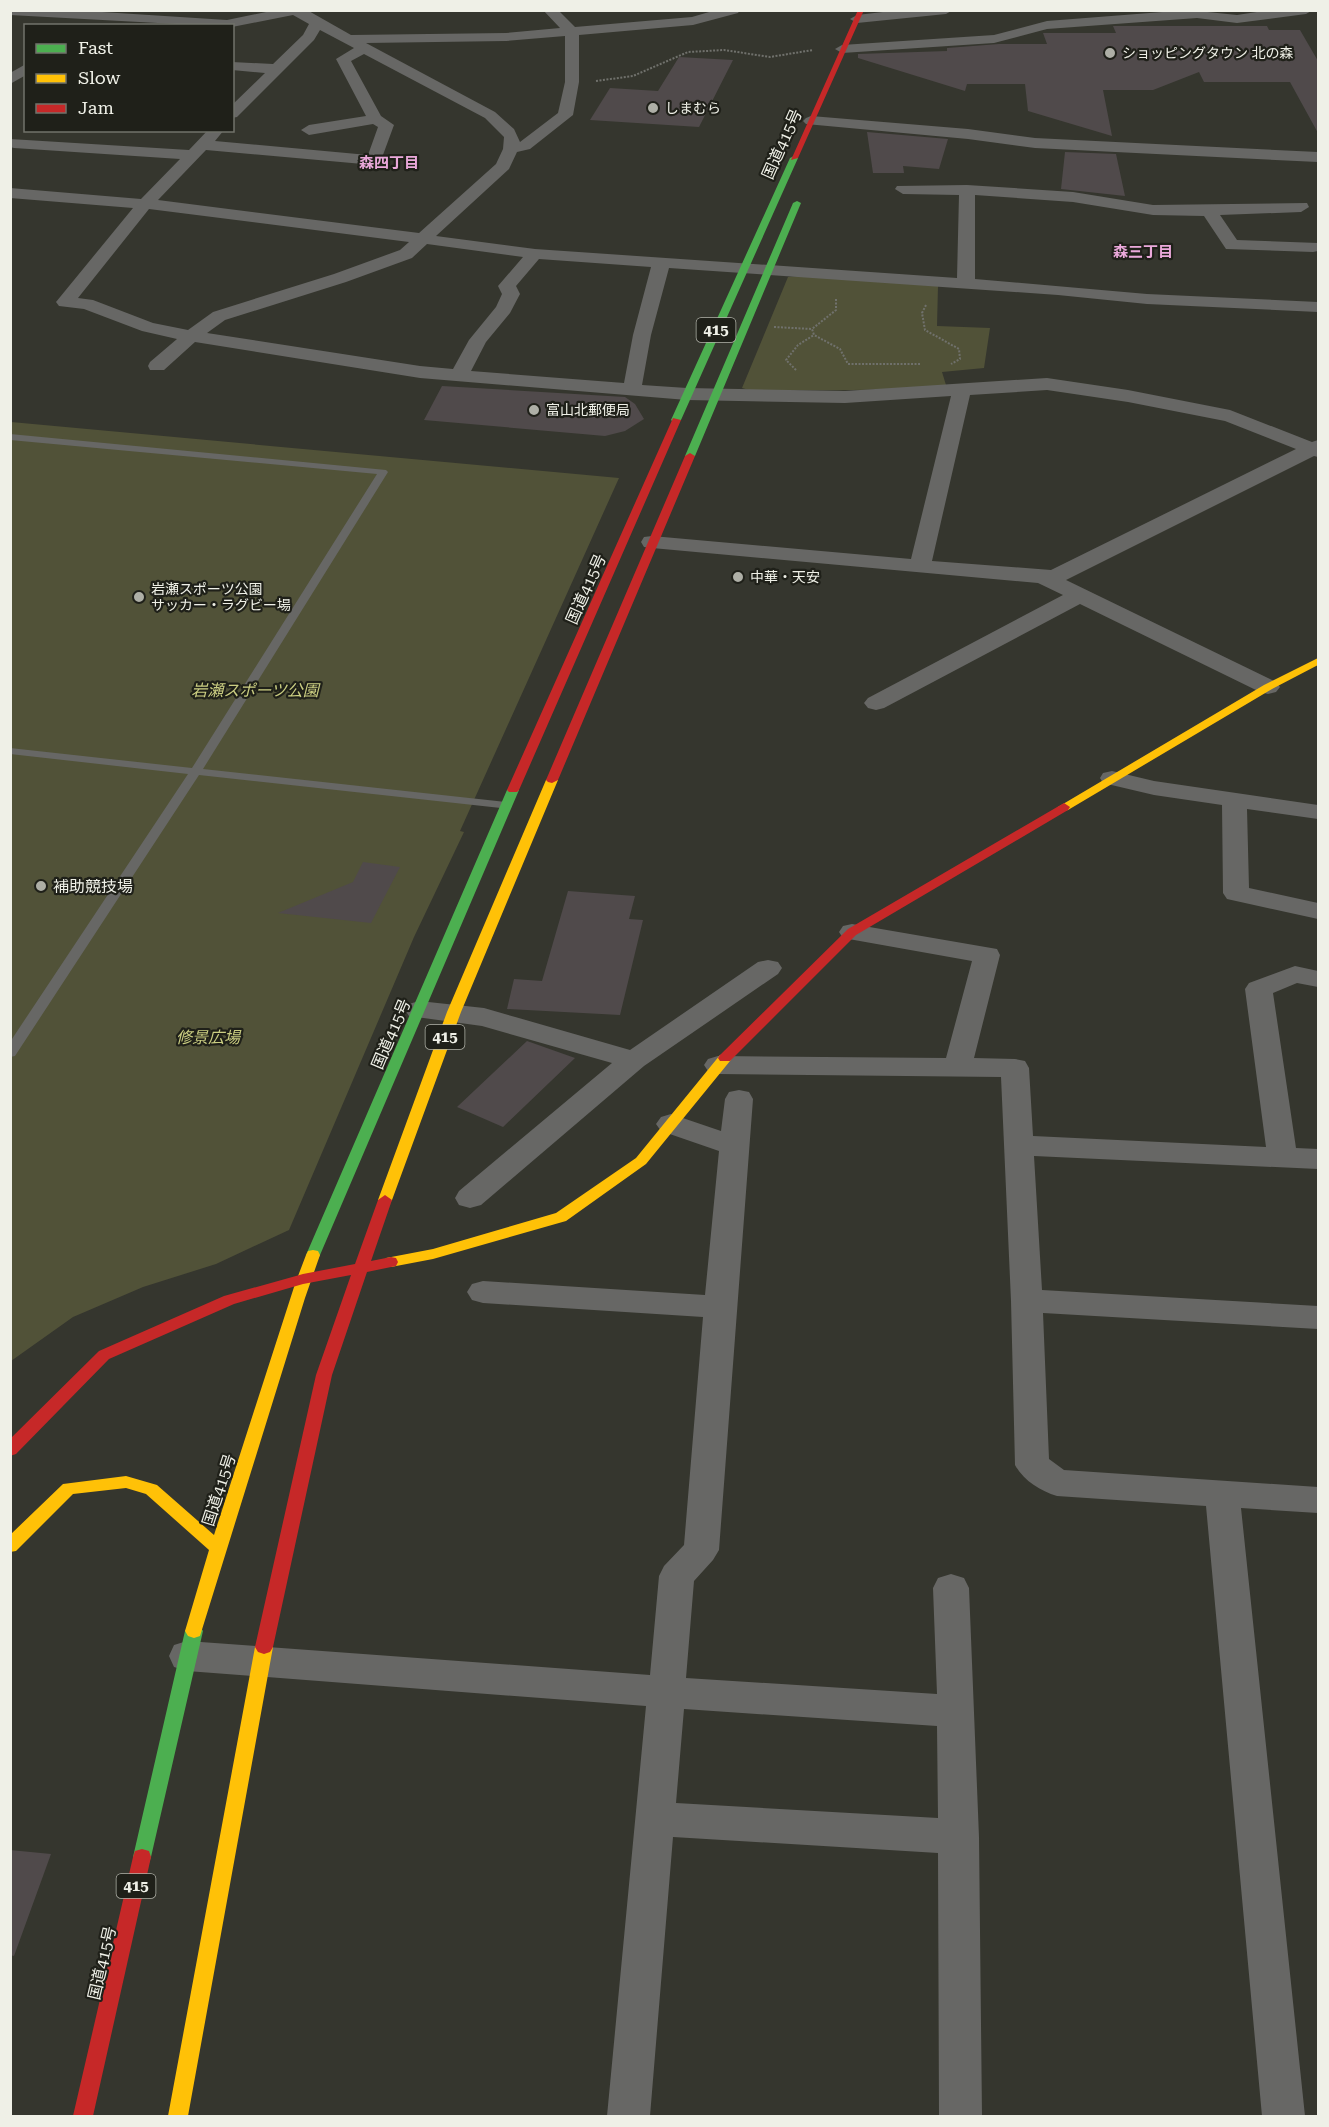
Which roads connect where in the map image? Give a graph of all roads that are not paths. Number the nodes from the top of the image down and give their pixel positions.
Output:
1 (550, 10) edge
2 (611, 10) edge
3 (946, 10) edge
4 (1306, 10) edge
5 (10, 11) edge
6 (296, 11) edge
7 (725, 11) edge
8 (877, 14) edge
9 (859, 15) edge
10 (91, 16) junction
11 (81, 24) edge
12 (315, 24) junction
13 (628, 27) junction
14 (572, 32) junction
15 (350, 39) junction
16 (365, 48) junction
17 (842, 49) junction
18 (860, 53) junction
19 (234, 66) edge
20 (277, 69) junction
21 (24, 70) edge
22 (10, 80) edge
23 (837, 107) dead end
24 (234, 111) edge
25 (375, 119) junction
26 (811, 121) junction
27 (831, 122) junction
28 (309, 130) dead end
29 (216, 132) edge
30 (823, 141) dead end
31 (14, 143) dead end
32 (512, 149) junction
33 (199, 150) junction
34 (1318, 157) edge
35 (903, 189) dead end
36 (967, 190) junction
37 (10, 193) edge
38 (800, 195) dead end
39 (145, 204) junction
40 (1318, 206) edge
41 (1300, 207) junction
42 (1209, 211) junction
43 (423, 240) junction
44 (1316, 247) edge
45 (534, 254) junction
46 (662, 264) junction
47 (743, 269) junction
48 (768, 271) junction
49 (966, 284) junction
50 (1318, 307) edge
51 (191, 336) junction
52 (157, 366) dead end
53 (459, 375) junction
54 (962, 389) junction
55 (632, 390) junction
56 (687, 394) junction
57 (716, 396) junction
58 (10, 437) edge
59 (1317, 449) edge
60 (652, 542) junction
61 (920, 566) junction
62 (1043, 577) junction
63 (1080, 595) junction
64 (1318, 661) edge
65 (1268, 687) junction
66 (876, 703) dead end
67 (10, 751) edge
68 (195, 772) junction
69 (1112, 778) junction
70 (1234, 799) junction
71 (506, 806) junction
72 (1318, 812) edge
73 (1318, 911) edge
74 (852, 932) junction
75 (768, 968) dead end
76 (1318, 979) edge
77 (419, 1010) junction
78 (454, 1012) junction
79 (10, 1053) edge
80 (634, 1060) junction
81 (718, 1065) junction
82 (957, 1069) junction
83 (739, 1098) dead end
84 (671, 1124) junction
85 (1019, 1145) junction
86 (735, 1146) junction
87 (1282, 1157) junction
88 (1318, 1159) edge
89 (470, 1198) dead end
90 (361, 1266) junction
91 (303, 1279) junction
92 (483, 1292) dead end
93 (1027, 1301) junction
94 (720, 1307) junction
95 (1318, 1317) edge
96 (10, 1450) edge
97 (1222, 1494) junction
98 (1318, 1500) edge
99 (10, 1546) edge
100 (217, 1547) junction
101 (951, 1588) dead end
102 (188, 1656) junction
103 (261, 1662) junction
104 (667, 1692) junction
105 (956, 1711) junction
106 (654, 1819) junction
107 (959, 1837) junction
108 (83, 2116) edge
109 (178, 2116) edge
110 (628, 2116) edge
111 (961, 2116) edge
112 (1284, 2116) edge

1 - 14 street
2 - 13 street
3 - 8 street
4 - 18 street
5 - 10 street
6 - 10 street
6 - 12 street
7 - 13 street
8 - 9 street
8 - 18 main road
9 - 17 main road, 国道415号 / 415
10 - 11 street
12 - 15 street
12 - 20 street
13 - 14 street
14 - 15 street
14 - 32 street
15 - 16 street
16 - 25 street
16 - 32 street
17 - 18 street
17 - 26 main road, 国道415号 / 415
19 - 20 street
20 - 24 street
21 - 22 street
23 - 27 main road
25 - 28 street
25 - 33 street
26 - 27 street
26 - 47 main road, 国道415号 / 415
27 - 30 main road
27 - 34 street
29 - 33 street
31 - 33 street
32 - 43 street
33 - 39 street
35 - 36 street
36 - 42 street
36 - 49 street
37 - 39 street
38 - 48 main road, 415
39 - 43 street
39 - 51 street
40 - 41 street
41 - 42 street
41 - 44 street
42 - 44 street
43 - 45 street
43 - 51 street
45 - 46 street
45 - 53 street
46 - 47 street
46 - 55 street
47 - 48 street
47 - 56 main road, 国道415号 / 415
48 - 49 street
48 - 57 main road, 415
49 - 50 street
51 - 52 street
51 - 53 street
53 - 55 street
54 - 57 street
54 - 59 street
54 - 61 street
55 - 56 street
56 - 57 street
56 - 71 main road, 国道415号 / 415
57 - 60 main road, 415
58 - 68 lane
59 - 62 street
60 - 61 street
60 - 78 main road, 415
61 - 62 street
62 - 63 street
63 - 65 street
63 - 66 street
64 - 65 main road
65 - 69 main road
67 - 68 lane
68 - 71 lane
68 - 79 lane
69 - 70 street
69 - 74 main road
70 - 72 street
70 - 73 street
71 - 77 main road, 国道415号 / 415
74 - 81 main road
74 - 82 street
75 - 80 street
76 - 87 street
77 - 78 street
77 - 91 main road, 国道415号 / 415
78 - 80 street
78 - 90 main road, 415
80 - 89 street
81 - 82 street
81 - 84 main road
82 - 85 street
83 - 86 street
84 - 86 street
84 - 90 main road
85 - 87 street
85 - 93 street
86 - 94 street
87 - 88 street
90 - 91 main road
90 - 103 main road, 415
91 - 96 main road
91 - 100 main road, 国道415号 / 415
92 - 94 street
93 - 95 street
93 - 97 street
94 - 104 street
97 - 98 street
97 - 112 street
99 - 100 main road
100 - 102 main road, 国道415号 / 415
101 - 105 street
102 - 103 street
102 - 108 main road, 国道415号 / 415
103 - 104 street
103 - 109 main road, 415
104 - 105 street
104 - 106 street
105 - 107 street
106 - 107 street
106 - 110 street
107 - 111 street

